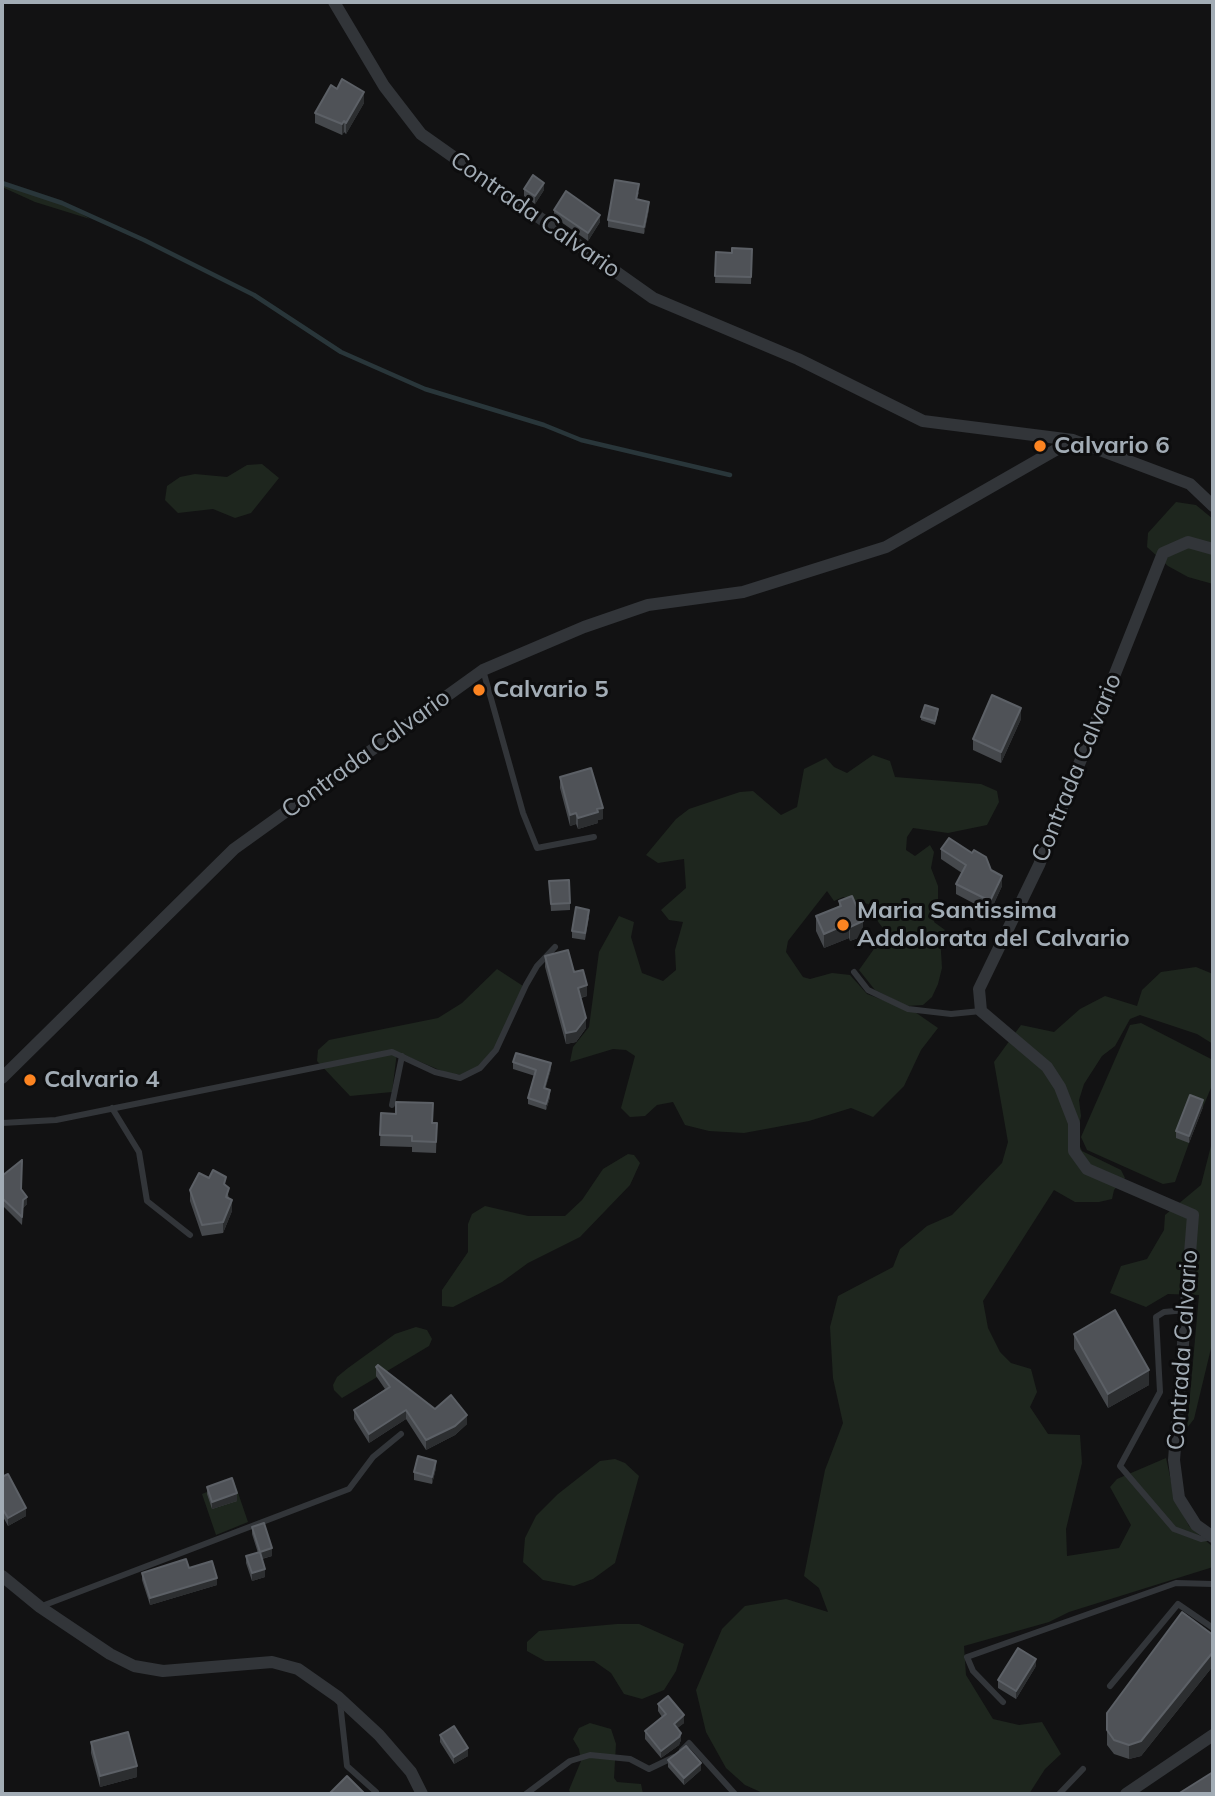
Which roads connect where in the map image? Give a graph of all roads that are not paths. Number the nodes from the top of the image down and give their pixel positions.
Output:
1 (334, 2) edge
2 (1073, 440) junction
3 (1213, 506) edge
4 (1213, 550) edge
5 (483, 670) junction
6 (594, 837) dead end
7 (555, 947) dead end
8 (854, 972) dead end
9 (981, 1011) junction
10 (402, 1056) junction
11 (2, 1078) edge
12 (392, 1105) dead end
13 (112, 1108) junction
14 (2, 1123) edge
15 (190, 1235) dead end
16 (1186, 1310) junction
17 (401, 1434) dead end
18 (1213, 1537) edge
19 (2, 1576) edge
20 (1213, 1584) edge
21 (40, 1606) junction
22 (1213, 1628) edge
23 (1110, 1686) dead end
24 (338, 1697) junction
25 (1003, 1702) dead end
26 (1213, 1735) edge
27 (1083, 1769) dead end
28 (376, 1792) dead end
29 (422, 1794) edge
30 (526, 1794) edge
31 (735, 1794) edge
32 (1059, 1794) edge
33 (1126, 1794) edge

1 - 2 street, Contrada Calvario
2 - 3 street, Contrada Calvario
2 - 5 street, Contrada Calvario
4 - 9 street, Contrada Calvario
5 - 6 lane
5 - 11 street, Contrada Calvario
7 - 10 lane
8 - 9 lane
9 - 16 street, Contrada Calvario
10 - 12 lane
10 - 13 lane
13 - 14 lane
13 - 15 lane
16 - 18 street, Contrada Calvario
16 - 18 lane
17 - 21 lane
19 - 21 street
20 - 25 lane
21 - 24 street
22 - 23 lane
24 - 28 lane
24 - 29 street
26 - 33 street
27 - 32 lane
30 - 31 lane

